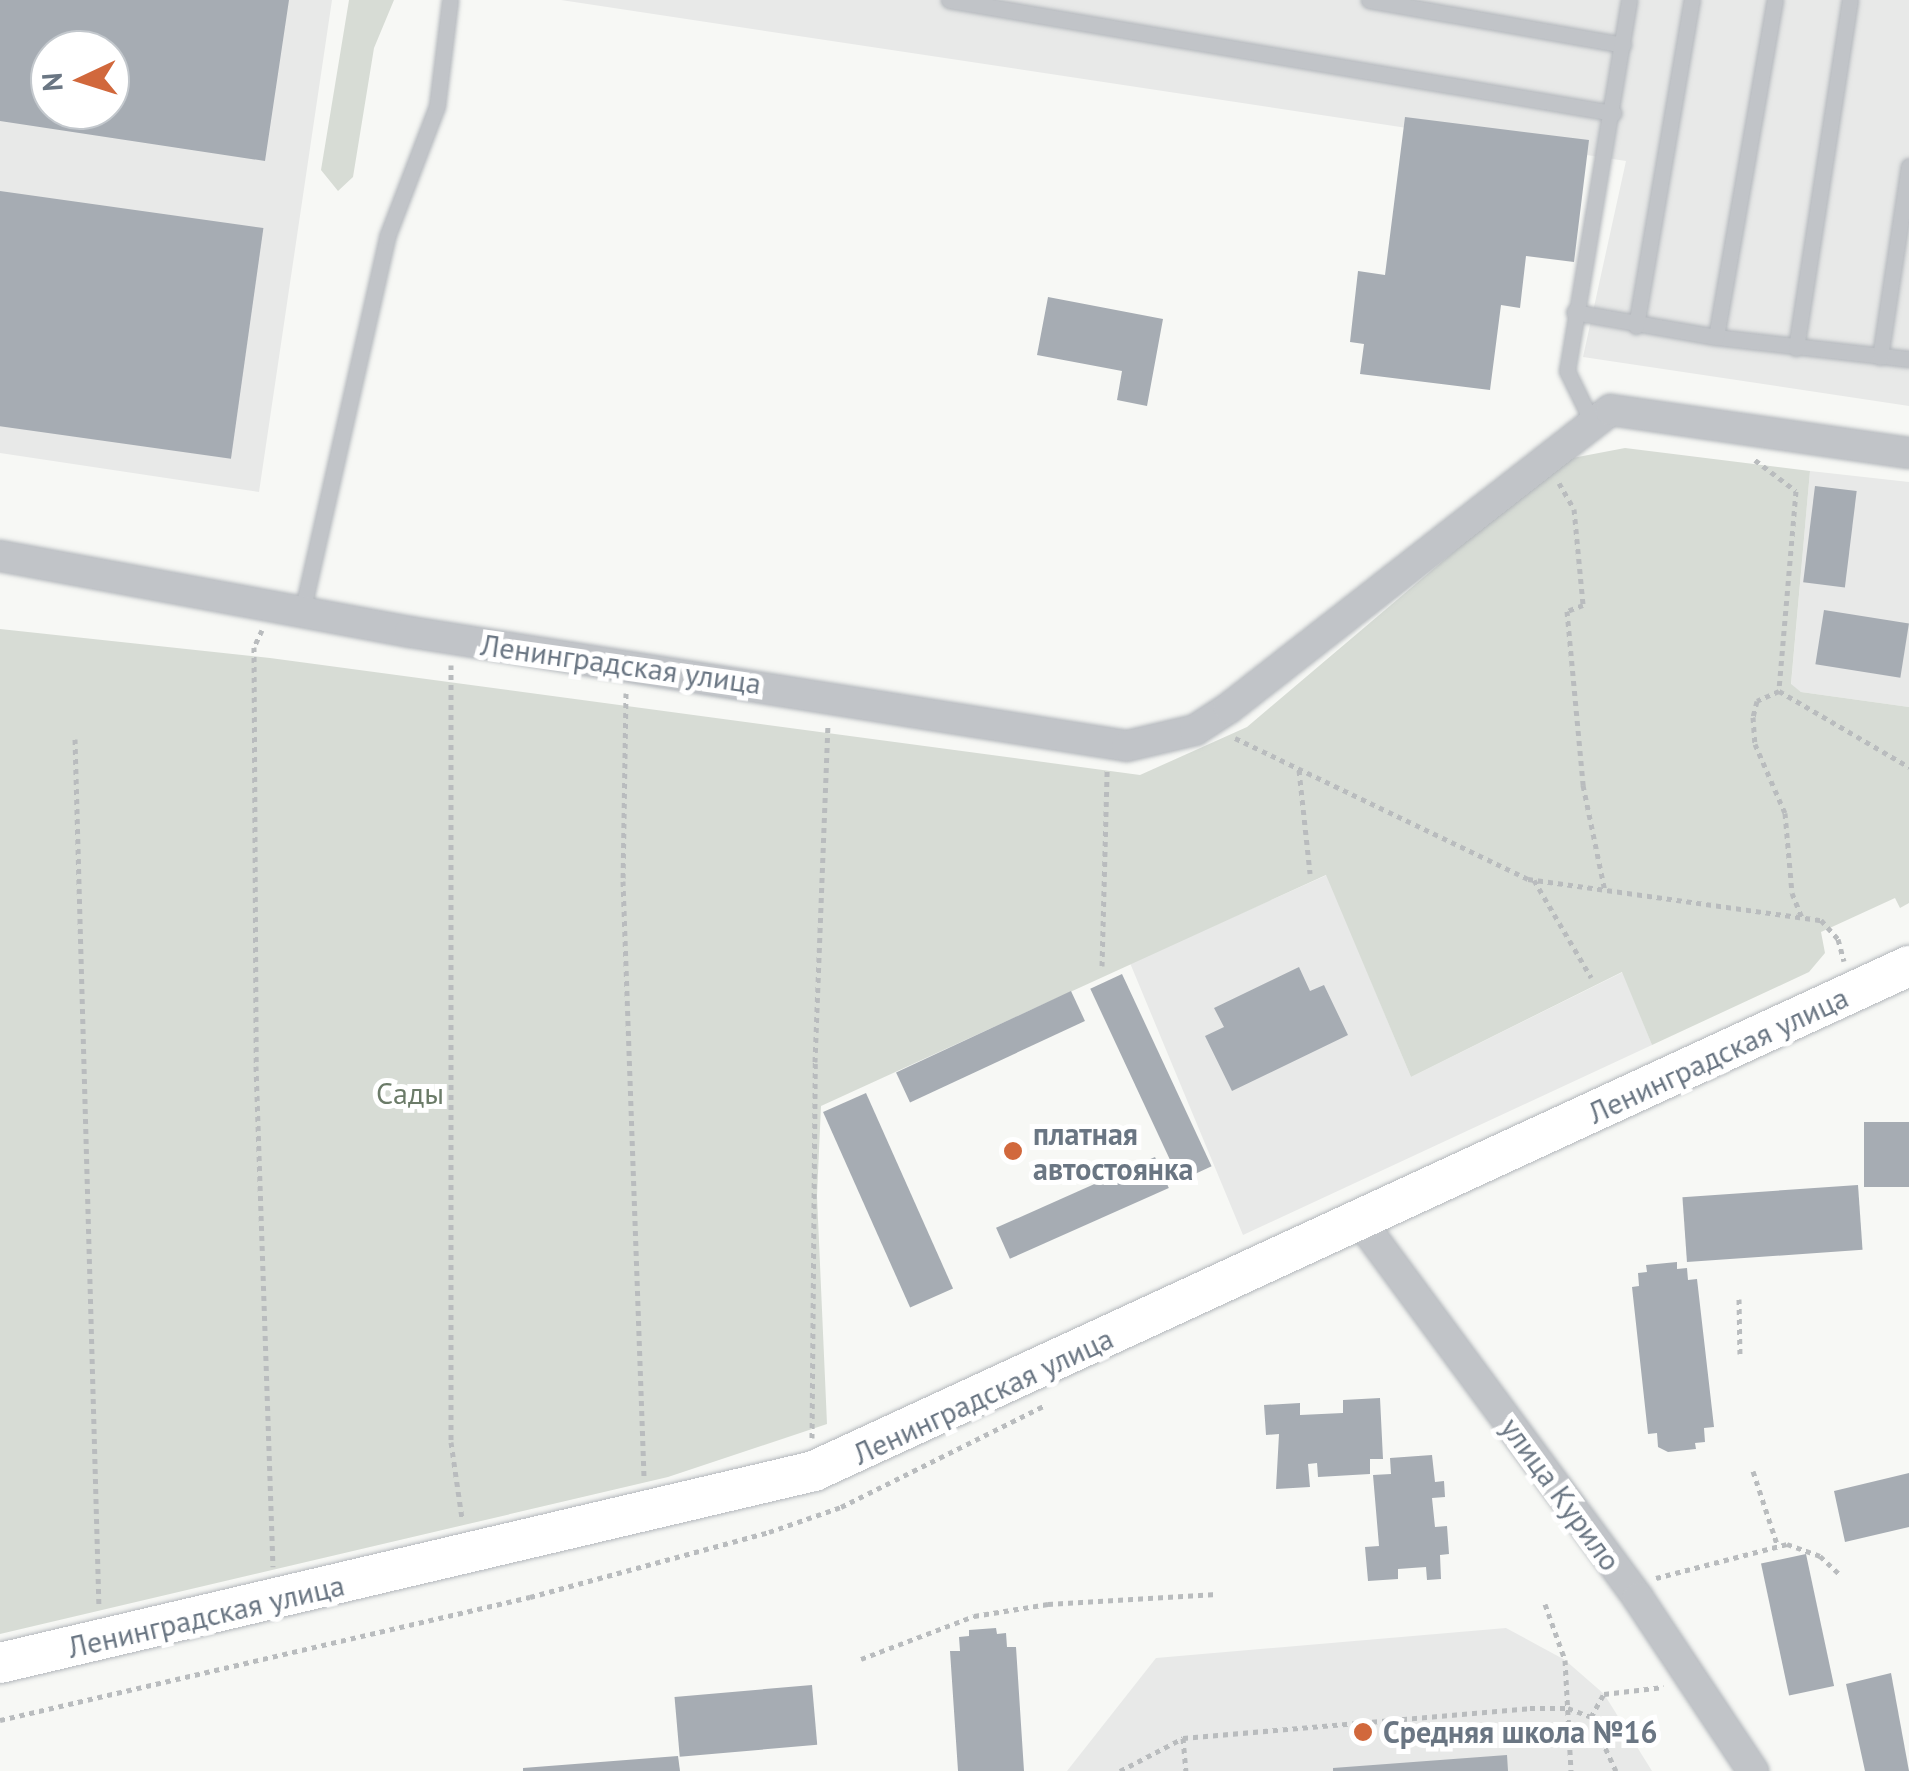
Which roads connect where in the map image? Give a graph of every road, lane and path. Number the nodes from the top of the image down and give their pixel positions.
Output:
1 (450, 0) edge
2 (950, 0) edge
3 (1369, 0) edge
4 (1629, 0) edge
5 (1692, 0) edge
6 (1775, 0) edge
7 (1850, 0) edge
8 (1622, 45) junction
9 (1613, 113) junction
10 (1909, 166) edge
11 (1574, 312) junction
12 (1636, 326) junction
13 (1716, 338) junction
14 (1796, 348) junction
15 (1880, 357) junction
16 (1909, 359) edge
17 (1592, 422) junction
18 (1716, 422) junction
19 (1909, 453) edge
20 (1545, 458) junction
21 (0, 556) edge
22 (288, 610) junction
23 (451, 639) junction
24 (626, 667) junction
25 (1779, 691) junction
26 (830, 695) junction
27 (1206, 723) junction
28 (75, 739) dead end
29 (1121, 745) junction
30 (1909, 767) edge
31 (1300, 770) junction
32 (1310, 872) dead end
33 (1534, 880) junction
34 (1605, 891) junction
35 (1802, 918) junction
36 (1102, 966) dead end
37 (1909, 966) edge
38 (1592, 977) dead end
39 (1852, 992) junction
40 (1361, 1222) junction
41 (1739, 1299) dead end
42 (1740, 1354) dead end
43 (1753, 1471) dead end
44 (814, 1472) junction
45 (645, 1515) junction
46 (1778, 1547) junction
47 (467, 1556) junction
48 (1839, 1574) dead end
49 (1628, 1585) junction
50 (1217, 1594) dead end
51 (277, 1600) junction
52 (1545, 1604) dead end
53 (102, 1640) junction
54 (862, 1660) dead end
55 (0, 1663) edge
56 (1692, 1684) junction
57 (1568, 1708) junction
58 (1591, 1717) junction
59 (1183, 1738) junction
60 (1120, 1771) edge
61 (1186, 1771) edge
62 (1572, 1771) edge
63 (1616, 1771) edge
64 (1753, 1771) edge

1 - 22 lane
2 - 9 lane
3 - 8 lane
4 - 8 lane
5 - 12 lane
6 - 13 lane
7 - 14 lane
8 - 9 lane
9 - 11 lane
10 - 15 lane
11 - 12 lane
11 - 17 lane
12 - 13 lane
13 - 14 lane
14 - 15 lane
15 - 16 lane
17 - 18 street, Ленинградская улица
17 - 20 street, Ленинградская улица
18 - 19 street, Ленинградская улица
18 - 25 path
20 - 27 street, Ленинградская улица
20 - 34 path
21 - 22 street, Ленинградская улица
22 - 23 street, Ленинградская улица
22 - 51 path
23 - 24 street, Ленинградская улица
23 - 47 path
24 - 26 street, Ленинградская улица
24 - 45 path
25 - 30 path
25 - 35 path
26 - 29 street, Ленинградская улица
26 - 44 path
27 - 29 street, Ленинградская улица
27 - 31 path
28 - 53 path
29 - 36 path
31 - 32 path
31 - 33 path
33 - 34 path
33 - 38 path
34 - 35 path
35 - 39 path
37 - 39 street, Ленинградская улица
39 - 40 street, Ленинградская улица
40 - 44 street, Ленинградская улица
40 - 49 street, улица Курило
41 - 42 path
43 - 46 path
44 - 45 street, Ленинградская улица
45 - 47 street, Ленинградская улица
46 - 48 path
46 - 49 path
47 - 51 street, Ленинградская улица
49 - 56 street, улица Курило
50 - 54 path
51 - 53 street, Ленинградская улица
52 - 57 path
53 - 55 street, Ленинградская улица
56 - 58 path
56 - 64 street, улица Курило
57 - 58 path
57 - 59 path
57 - 62 path
58 - 63 path
59 - 60 path
59 - 61 path

